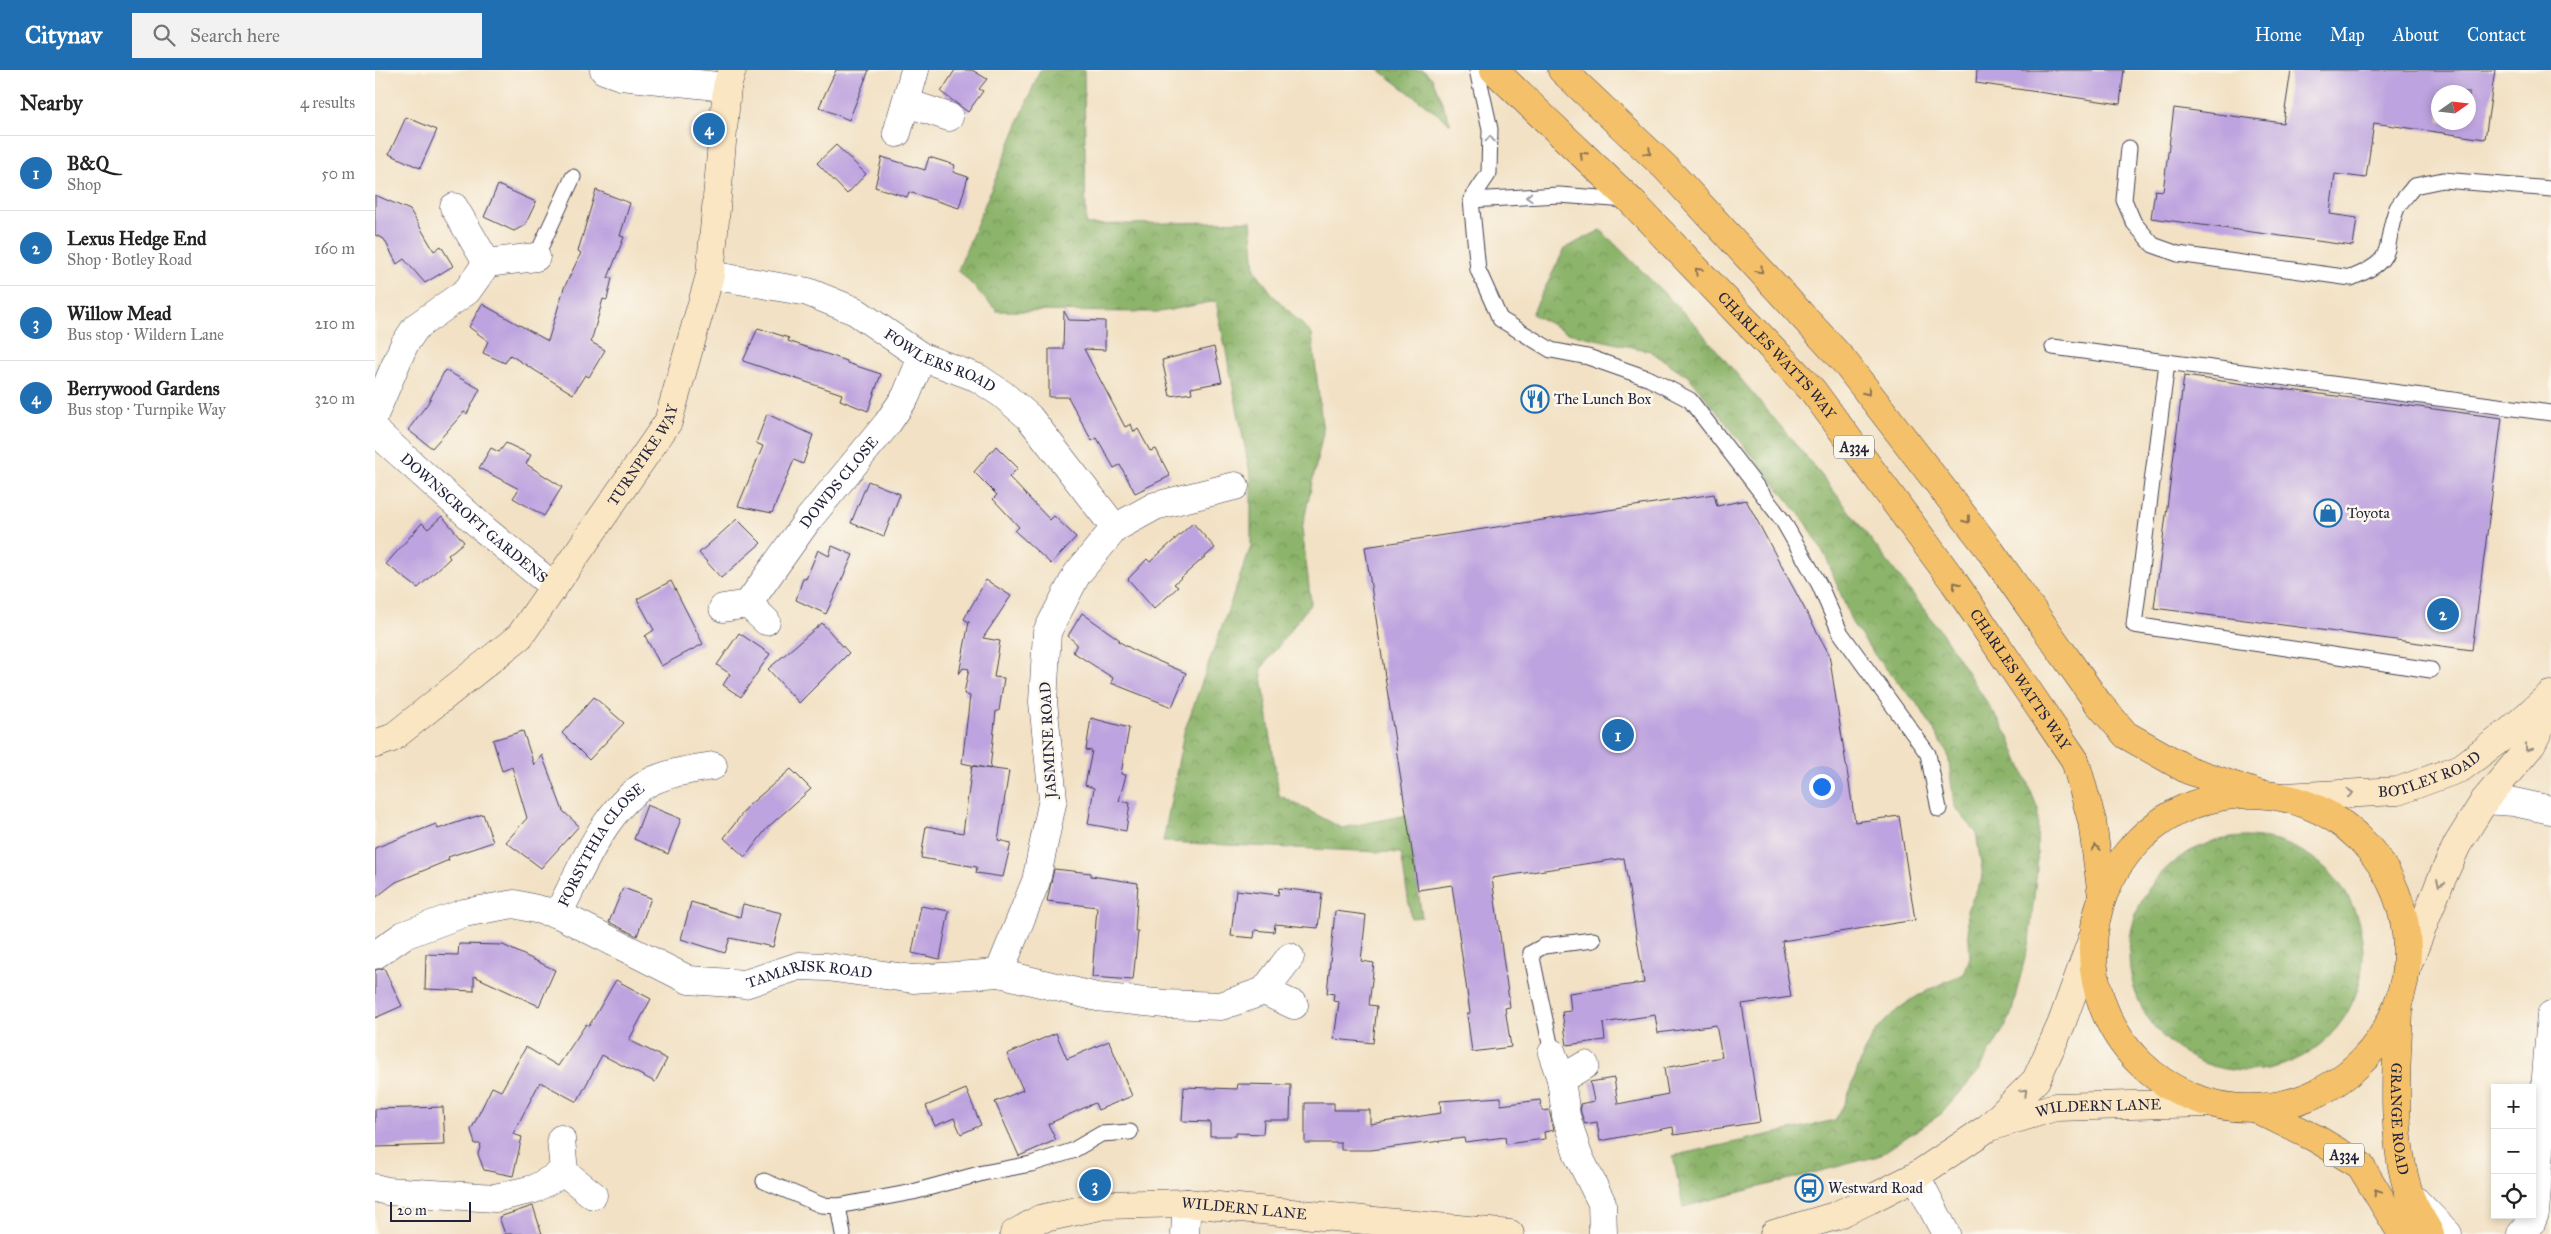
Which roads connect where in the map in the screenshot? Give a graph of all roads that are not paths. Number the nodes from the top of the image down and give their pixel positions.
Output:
1 (604, 70) edge
2 (915, 70) edge
3 (1477, 70) edge
4 (1494, 70) edge
5 (1563, 70) edge
6 (729, 78) edge
7 (907, 103) junction
8 (949, 117) dead end
9 (897, 133) dead end
10 (2129, 148) dead end
11 (573, 177) dead end
12 (2551, 189) edge
13 (1471, 200) junction
14 (1630, 200) junction
15 (454, 207) dead end
16 (536, 258) joint
17 (487, 263) junction
18 (710, 275) junction
19 (2053, 347) dead end
20 (922, 357) junction
21 (2167, 363) junction
22 (375, 413) edge
23 (2551, 413) edge
24 (375, 431) edge
25 (1235, 486) dead end
26 (1115, 528) junction
27 (553, 586) junction
28 (746, 611) dead end
29 (2431, 670) dead end
30 (2551, 694) edge
31 (2551, 705) edge
32 (375, 744) edge
33 (713, 766) dead end
34 (2255, 793) junction
35 (2284, 797) junction
36 (2485, 800) junction
37 (1939, 809) dead end
38 (2551, 810) edge
39 (2103, 896) junction
40 (558, 914) junction
41 (2093, 937) junction
42 (1593, 940) dead end
43 (375, 955) edge
44 (1290, 957) dead end
45 (2407, 967) junction
46 (999, 973) junction
47 (1264, 991) junction
48 (2401, 999) junction
49 (1294, 1006) dead end
50 (2551, 1015) edge
51 (1553, 1053) joint
52 (2549, 1060) edge
53 (1585, 1065) dead end
54 (1561, 1079) junction
55 (2208, 1103) junction
56 (2256, 1109) junction
57 (2547, 1121) edge
58 (1989, 1127) junction
59 (1130, 1132) dead end
60 (561, 1139) dead end
61 (564, 1172) junction
62 (1916, 1176) junction
63 (764, 1181) dead end
64 (375, 1188) edge
65 (2409, 1193) junction
66 (593, 1195) dead end
67 (1187, 1203) junction
68 (838, 1206) junction
69 (843, 1234) edge
70 (1014, 1234) edge
71 (1185, 1234) edge
72 (1510, 1234) edge
73 (1603, 1234) edge
74 (1774, 1234) edge
75 (1946, 1234) edge
76 (2402, 1234) edge
77 (2430, 1234) edge
78 (2448, 1234) edge
79 (2521, 1234) edge

1 - 6 street
2 - 7 street
13 -> 3 lane
14 -> 4 main road, CHARLES WATTS WAY / A334
5 -> 34 main road, A334
6 - 18 street, TURNPIKE WAY
7 - 8 street
7 - 9 street
10 - 12 lane
11 - 16 lane
14 -> 13 lane
13 - 37 lane
39 -> 14 main road, CHARLES WATTS WAY / A334
15 - 17 street
16 - 17 street
17 - 22 street
18 - 20 street, FOWLERS ROAD
18 - 27 street, TURNPIKE WAY
19 - 21 lane
20 - 26 street, FOWLERS ROAD
20 - 28 street, DOWDS CLOSE
21 - 23 lane
21 - 29 lane
24 - 27 street, DOWNSCROFT GARDENS
25 - 26 street, JASMINE ROAD
26 - 46 street, JASMINE ROAD
27 - 32 street, TURNPIKE WAY
35 -> 30 street, BOTLEY ROAD
31 -> 36 street
33 - 40 street, FORSYTHIA CLOSE
34 - 35 main road
34 - 39 main road
35 - 45 main road
36 - 38 street
36 -> 45 street
39 - 41 main road
40 - 43 street, TAMARISK ROAD
40 - 46 street, TAMARISK ROAD
41 - 55 main road
58 -> 41 street, WILDERN LANE
42 - 51 lane
44 - 47 street
45 - 48 main road
46 - 47 street, TAMARISK ROAD
47 - 49 street
48 - 56 main road
48 - 65 main road, GRANGE ROAD
50 - 52 street
51 - 54 street
52 - 57 street
53 - 54 street
54 - 73 street
55 - 56 main road
55 - 58 street, WILDERN LANE
76 -> 56 main road, A334
57 - 79 street
58 - 62 street, WILDERN LANE
59 - 68 lane
60 - 61 street
61 - 64 street
61 - 66 street
62 - 74 street, WILDERN LANE
62 - 75 street
63 - 68 lane
65 - 77 main road, GRANGE ROAD
65 - 78 street
67 - 70 street, WILDERN LANE
67 - 71 street
67 - 72 street, WILDERN LANE
68 - 69 lane

